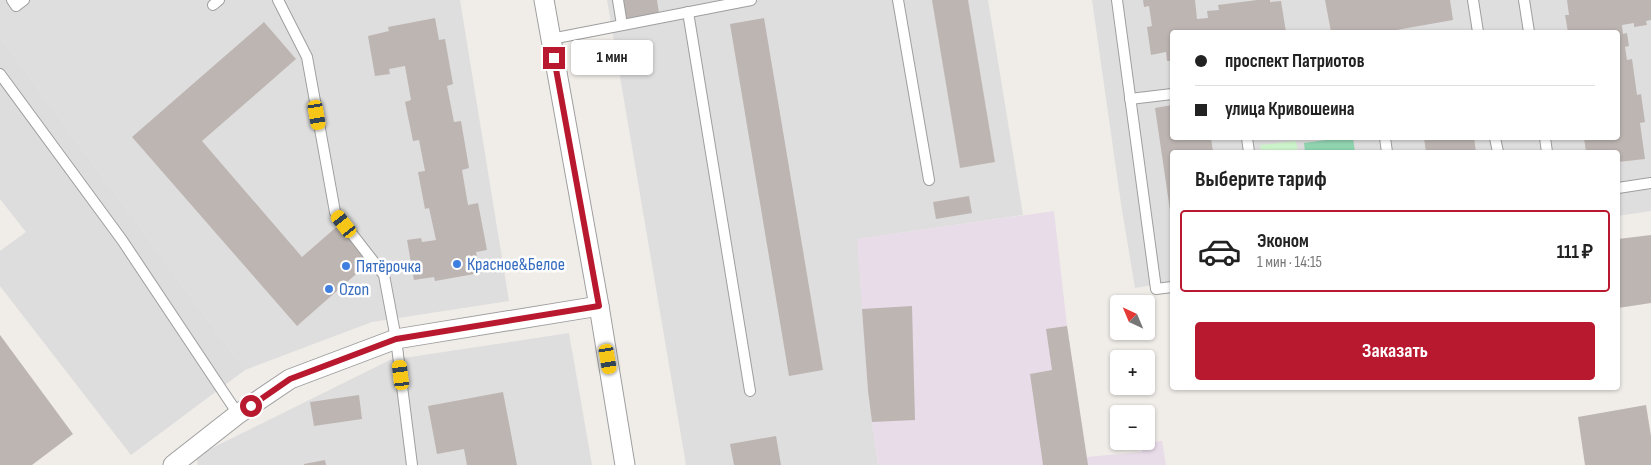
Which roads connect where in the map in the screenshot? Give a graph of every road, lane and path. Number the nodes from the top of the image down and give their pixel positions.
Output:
1 (12, 0) edge
2 (24, 0) edge
3 (278, 0) edge
4 (544, 0) edge
5 (618, 0) edge
6 (751, 0) edge
7 (898, 0) edge
8 (1117, 0) edge
9 (1472, 0) edge
10 (1524, 0) edge
11 (688, 12) junction
12 (622, 25) junction
13 (1478, 30) edge
14 (1529, 30) edge
15 (551, 39) junction
16 (0, 74) edge
17 (1170, 94) edge
18 (1130, 99) junction
19 (929, 180) dead end
20 (1651, 183) edge
21 (1620, 188) edge
22 (1170, 286) edge
23 (599, 306) junction
24 (396, 339) junction
25 (750, 392) dead end
26 (238, 414) junction
27 (173, 465) edge
28 (412, 465) edge
29 (625, 465) edge

1 - 2 lane
3 - 24 lane
4 - 15 street
5 - 12 lane
6 - 11 lane
7 - 19 lane
8 - 18 lane
9 - 13 lane
10 - 14 lane
11 - 12 lane
11 - 25 lane
12 - 15 lane
15 - 23 street
16 - 26 lane
17 - 18 lane
18 - 22 lane
20 - 21 lane
23 - 24 street
23 - 29 street
24 - 26 street
24 - 28 lane
26 - 27 street

